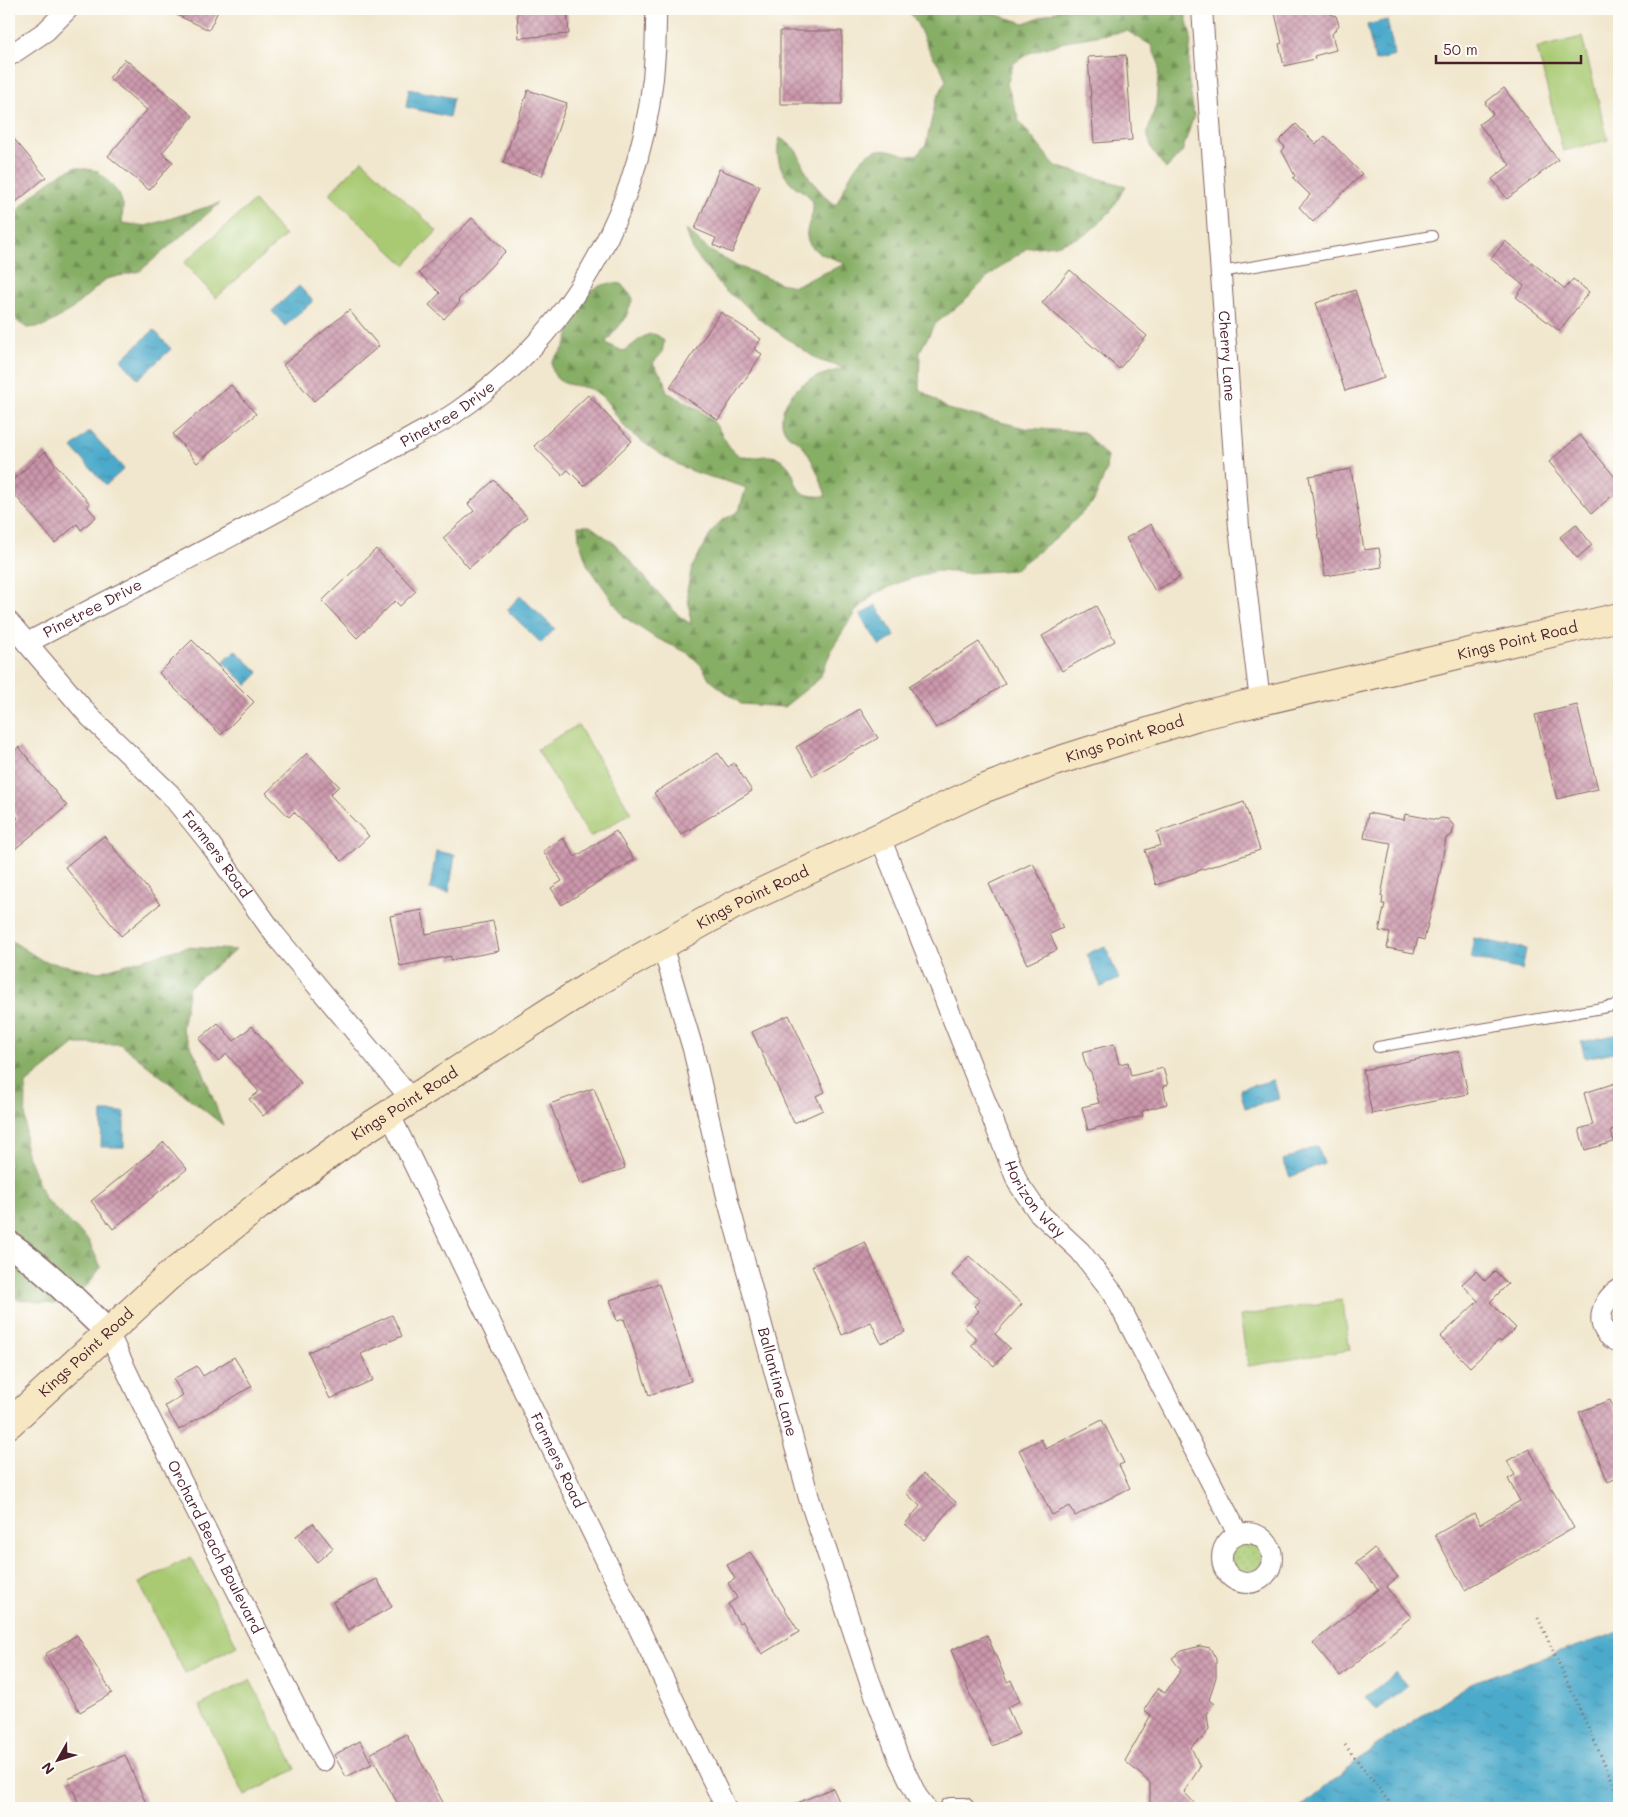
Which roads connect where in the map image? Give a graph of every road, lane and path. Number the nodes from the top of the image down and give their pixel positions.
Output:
1 (68, 9) edge
2 (656, 9) edge
3 (1202, 9) edge
4 (9, 56) edge
5 (1432, 236) dead end
6 (1221, 272) junction
7 (1619, 618) edge
8 (9, 622) edge
9 (27, 643) junction
10 (1260, 701) junction
11 (880, 837) junction
12 (662, 945) junction
13 (1619, 1005) edge
14 (1378, 1047) dead end
15 (411, 1098) junction
16 (389, 1113) junction
17 (9, 1244) edge
18 (1619, 1289) edge
19 (108, 1332) junction
20 (1619, 1342) edge
21 (9, 1424) edge
22 (1238, 1534) dead end
23 (1538, 1618) dead end
24 (1346, 1745) dead end
25 (324, 1761) dead end
26 (1619, 1795) edge
27 (726, 1808) edge
28 (926, 1808) edge
29 (950, 1808) edge
30 (964, 1808) edge
31 (1394, 1808) edge

1 - 4 street
2 - 9 street, Pinetree Drive
3 - 6 street, Cherry Lane
5 - 6 lane
6 - 10 street, Cherry Lane
7 - 10 main road, Kings Point Road
8 - 9 street, Farmers Road
9 - 15 street, Farmers Road
10 - 11 main road, Kings Point Road
11 - 12 main road, Kings Point Road
11 - 22 street, Horizon Way
12 - 15 main road, Kings Point Road
12 - 28 street, Ballantine Lane
13 - 14 lane
15 - 16 main road, Kings Point Road
16 - 19 main road, Kings Point Road
16 - 27 street, Farmers Road
17 - 19 street
18 - 20 street
19 - 21 main road, Kings Point Road
19 - 25 street, Orchard Beach Boulevard
23 - 26 path
24 - 31 path
29 - 30 street

